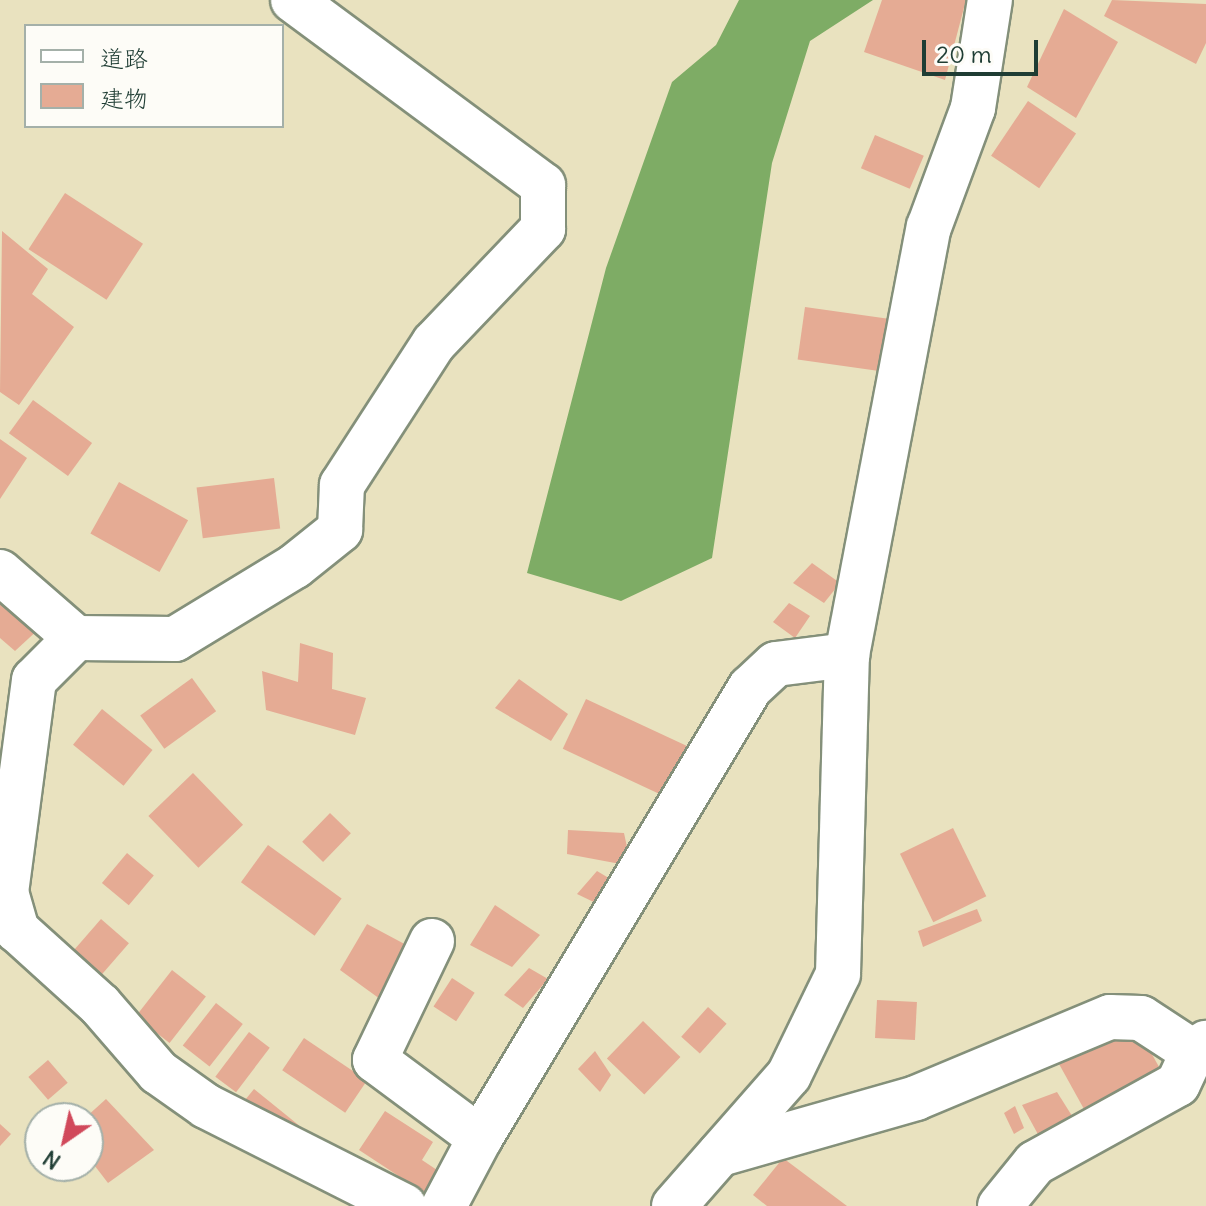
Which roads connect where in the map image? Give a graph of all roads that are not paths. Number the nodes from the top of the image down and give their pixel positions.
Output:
1 (293, 0) edge
2 (990, 0) edge
3 (0, 572) edge
4 (76, 638) junction
5 (847, 655) junction
6 (432, 941) dead end
7 (1199, 1047) edge
8 (480, 1138) junction
9 (720, 1154) junction
10 (404, 1206) edge
11 (444, 1206) edge
12 (674, 1206) edge
13 (1000, 1206) edge

1 - 4 street
2 - 5 street
3 - 4 street
4 - 10 street
5 - 8 street
5 - 9 street
6 - 8 street
7 - 9 street
7 - 13 street
8 - 11 street
9 - 12 street

